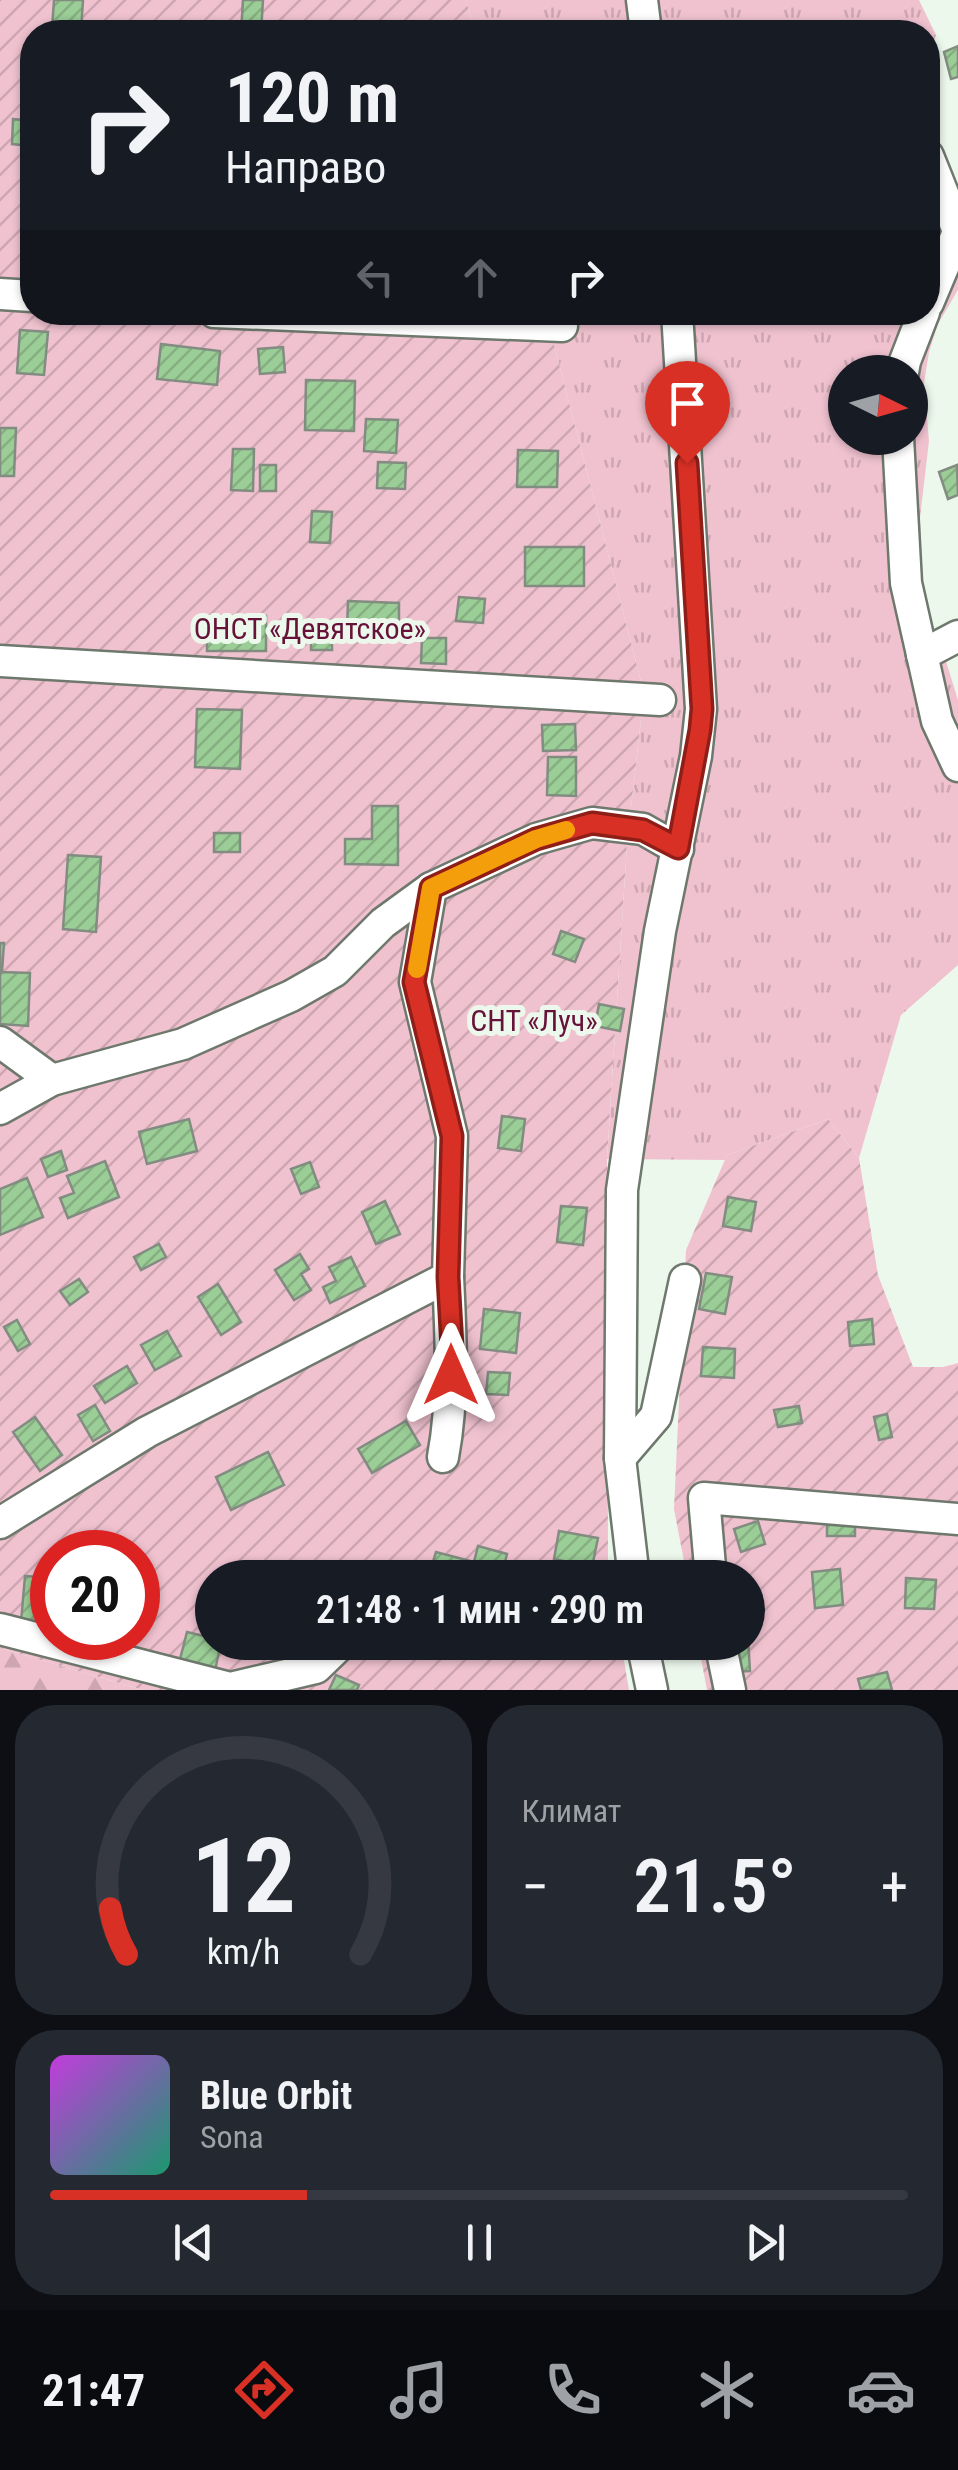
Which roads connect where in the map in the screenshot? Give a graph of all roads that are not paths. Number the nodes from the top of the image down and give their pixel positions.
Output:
1 (940, 186) edge
2 (958, 231) edge
3 (940, 274) edge
4 (537, 325) edge
5 (678, 325) edge
6 (919, 325) edge
7 (562, 326) dead end
8 (907, 355) edge
9 (899, 455) edge
10 (958, 636) edge
11 (922, 655) junction
12 (0, 661) edge
13 (660, 700) dead end
14 (958, 766) edge
15 (678, 848) junction
16 (431, 888) junction
17 (0, 1042) edge
18 (52, 1080) junction
19 (0, 1109) edge
20 (448, 1277) junction
21 (684, 1280) dead end
22 (443, 1457) dead end
23 (620, 1458) junction
24 (958, 1519) edge
25 (0, 1523) edge
26 (632, 1560) edge
27 (709, 1560) edge
28 (0, 1629) edge
29 (324, 1660) edge
30 (646, 1660) edge
31 (724, 1660) edge
32 (652, 1690) edge
33 (730, 1690) edge

1 - 2 street
2 - 3 street
4 - 7 street
5 - 15 street
6 - 8 street
9 - 11 street
10 - 11 street
11 - 14 street
12 - 13 street
15 - 16 street
15 - 23 street
16 - 18 street
16 - 20 street
17 - 18 street
18 - 19 street
20 - 22 street
20 - 25 street
21 - 23 street
23 - 26 street
24 - 27 street
28 - 29 street
30 - 32 street
31 - 33 street

